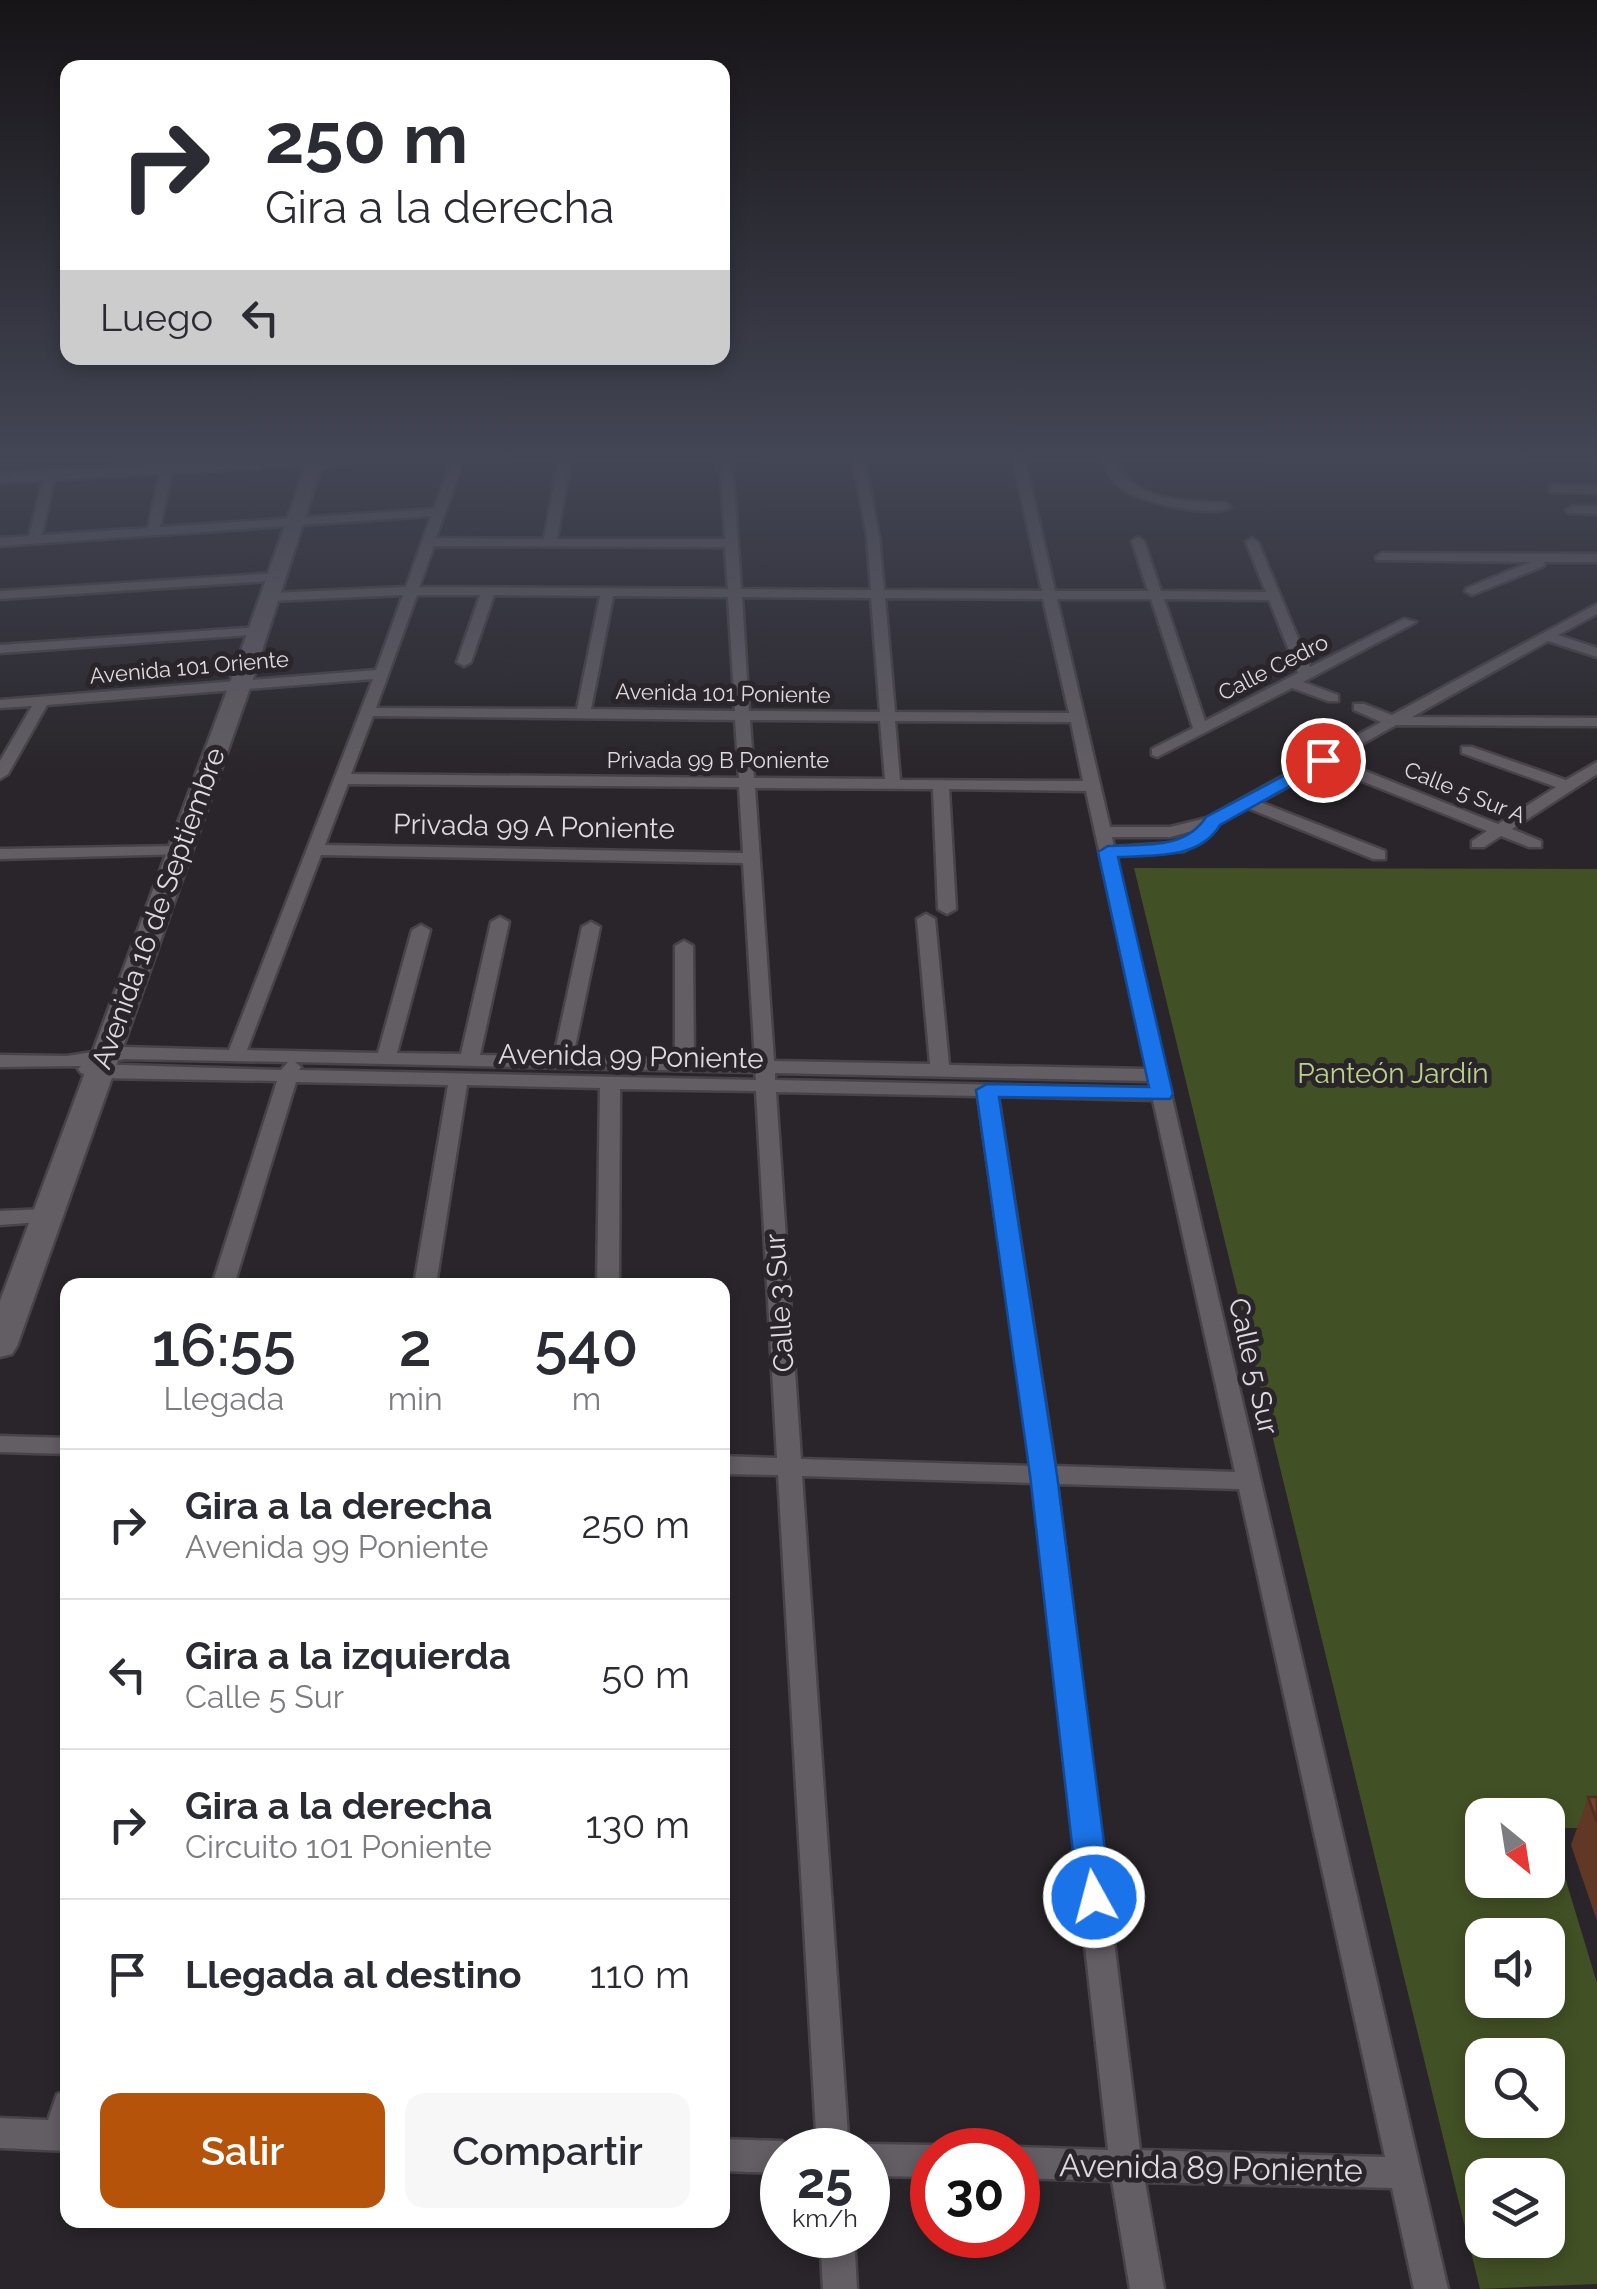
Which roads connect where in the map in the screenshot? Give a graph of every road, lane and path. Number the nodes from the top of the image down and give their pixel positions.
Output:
1 (282, 563) edge
2 (423, 563) edge
3 (733, 563) edge
4 (875, 563) edge
5 (1036, 563) edge
6 (1146, 563) edge
7 (1260, 563) edge
8 (1540, 563) edge
9 (275, 587) junction
10 (413, 591) junction
11 (1472, 591) dead end
12 (488, 592) junction
13 (607, 593) junction
14 (735, 594) junction
15 (0, 595) edge
16 (878, 596) junction
17 (1042, 598) junction
18 (1158, 599) junction
19 (1274, 599) junction
20 (1597, 608) edge
21 (1409, 622) dead end
22 (258, 631) junction
23 (1546, 636) junction
24 (0, 649) edge
25 (1597, 653) edge
26 (464, 662) dead end
27 (382, 674) junction
28 (1306, 675) junction
29 (1291, 683) junction
30 (240, 685) junction
31 (1333, 698) dead end
32 (42, 701) junction
33 (0, 704) edge
34 (1359, 708) dead end
35 (368, 712) junction
36 (584, 714) junction
37 (742, 715) junction
38 (888, 717) junction
39 (1078, 718) junction
40 (1393, 721) junction
41 (1597, 722) edge
42 (1201, 730) junction
43 (1468, 750) dead end
44 (1157, 752) dead end
45 (1323, 760) junction
46 (1597, 767) edge
47 (0, 774) edge
48 (342, 779) junction
49 (746, 783) junction
50 (893, 784) junction
51 (940, 785) junction
52 (1093, 786) junction
53 (1568, 786) junction
54 (1248, 802) junction
55 (1501, 829) junction
56 (1105, 842) junction
57 (1478, 844) dead end
58 (1534, 844) dead end
59 (315, 850) junction
60 (178, 851) junction
61 (0, 854) edge
62 (1379, 855) dead end
63 (751, 858) junction
64 (946, 910) dead end
65 (926, 919) dead end
66 (500, 922) dead end
67 (591, 926) dead end
68 (421, 930) dead end
69 (684, 946) dead end
70 (236, 1055) junction
71 (386, 1058) junction
72 (470, 1060) junction
73 (0, 1061) edge
74 (562, 1062) junction
75 (101, 1064) junction
76 (684, 1065) junction
77 (291, 1066) junction
78 (940, 1070) junction
79 (765, 1076) junction
80 (458, 1080) junction
81 (610, 1083) junction
82 (1160, 1085) junction
83 (987, 1090) junction
84 (47, 1216) junction
85 (0, 1218) edge
86 (226, 1278) edge
87 (426, 1278) edge
88 (608, 1278) edge
89 (0, 1346) edge
90 (0, 1444) edge
91 (60, 1446) edge
92 (730, 1465) edge
93 (790, 1467) junction
94 (1044, 1475) junction
95 (1249, 1481) junction
96 (60, 2127) edge
97 (832, 2128) edge
98 (0, 2133) edge
99 (730, 2155) edge
100 (760, 2156) edge
101 (1040, 2163) edge
102 (1126, 2165) junction
103 (1405, 2173) junction
104 (838, 2258) edge
105 (840, 2289) edge
106 (1147, 2289) edge
107 (1431, 2289) edge

1 - 9 main road, Avenida 16 de Septiembre
2 - 10 street
3 - 14 street, Calle 3 Sur
4 - 16 street
5 - 17 street, Calle 5 Sur
6 - 18 street
7 - 19 street
8 - 11 street
9 - 10 street
9 - 15 street
9 - 22 main road, Avenida 16 de Septiembre
10 - 12 street
10 - 27 street
12 - 13 street
12 - 26 street
13 - 14 street
13 - 36 street
14 - 16 street
14 - 37 street, Calle 3 Sur
16 - 17 street
16 - 38 street
17 - 18 street
17 - 39 street, Calle 5 Sur
18 - 19 street
18 - 42 street
19 - 28 street
20 - 23 street
21 - 28 street, Calle Cedro
22 - 24 street
22 - 30 main road, Avenida 16 de Septiembre
23 - 25 street
23 - 40 street
27 - 30 street, Avenida 101 Oriente
27 - 35 street
28 - 29 street, Calle Cedro
29 - 31 street
29 - 42 street, Calle Cedro
30 - 32 street, Avenida 101 Oriente
30 - 60 main road, Avenida 16 de Septiembre
32 - 33 street, Avenida 101 Oriente
32 - 47 street
34 - 40 street
35 - 36 street, Avenida 101 Poniente
35 - 48 street
36 - 37 street, Avenida 101 Poniente
37 - 38 street, Avenida 101 Poniente
37 - 49 street, Calle 3 Sur
38 - 39 street, Avenida 101 Poniente
38 - 50 street
39 - 52 street, Calle 5 Sur
40 - 41 street
40 - 45 street
42 - 44 street, Calle Cedro
43 - 53 street
45 - 54 street
45 - 55 street, Calle 5 Sur A
46 - 53 street
48 - 49 street, Privada 99 B Poniente
48 - 59 street
49 - 50 street, Privada 99 B Poniente
49 - 63 street, Calle 3 Sur
50 - 51 street, Privada 99 B Poniente
51 - 52 street, Privada 99 B Poniente
51 - 64 street
52 - 56 street, Calle 5 Sur
53 - 55 street
54 - 56 street
54 - 62 street
55 - 57 street
55 - 58 street, Calle 5 Sur A
56 - 82 street, Calle 5 Sur
59 - 63 street, Privada 99 A Poniente
59 - 70 street
60 - 61 street
60 - 75 main road, Avenida 16 de Septiembre
63 - 79 street, Calle 3 Sur
65 - 78 street
66 - 72 street
67 - 74 street
68 - 71 street
69 - 76 street
70 - 75 street, Avenida 99 Poniente
70 - 77 street, Avenida 99 Poniente
71 - 72 street, Avenida 99 Poniente
71 - 77 street, Avenida 99 Poniente
72 - 74 street, Avenida 99 Poniente
73 - 75 street
74 - 76 street, Avenida 99 Poniente
75 - 77 street, Avenida 99 Poniente
75 - 84 main road, Avenida 16 de Septiembre
76 - 79 street, Avenida 99 Poniente
77 - 80 street, Avenida 99 Poniente
77 - 86 street
78 - 79 street, Avenida 99 Poniente
78 - 82 street, Avenida 99 Poniente
79 - 81 street, Avenida 99 Poniente
79 - 83 street, Avenida 99 Poniente
79 - 93 street, Calle 3 Sur
80 - 81 street, Avenida 99 Poniente
80 - 87 street
81 - 88 street
82 - 83 street, Avenida 99 Poniente
82 - 95 street, Calle 5 Sur
83 - 94 street
84 - 85 street
84 - 89 main road, Avenida 16 de Septiembre
90 - 91 street
92 - 93 street
93 - 94 street
93 - 97 street, Calle 3 Sur
94 - 95 street
94 - 102 street
95 - 103 street, Calle 5 Sur
96 - 98 street
99 - 100 street
101 - 102 street, Avenida 89 Poniente
102 - 103 street, Avenida 89 Poniente
102 - 106 street
103 - 107 street, Calle 5 Sur
104 - 105 street

